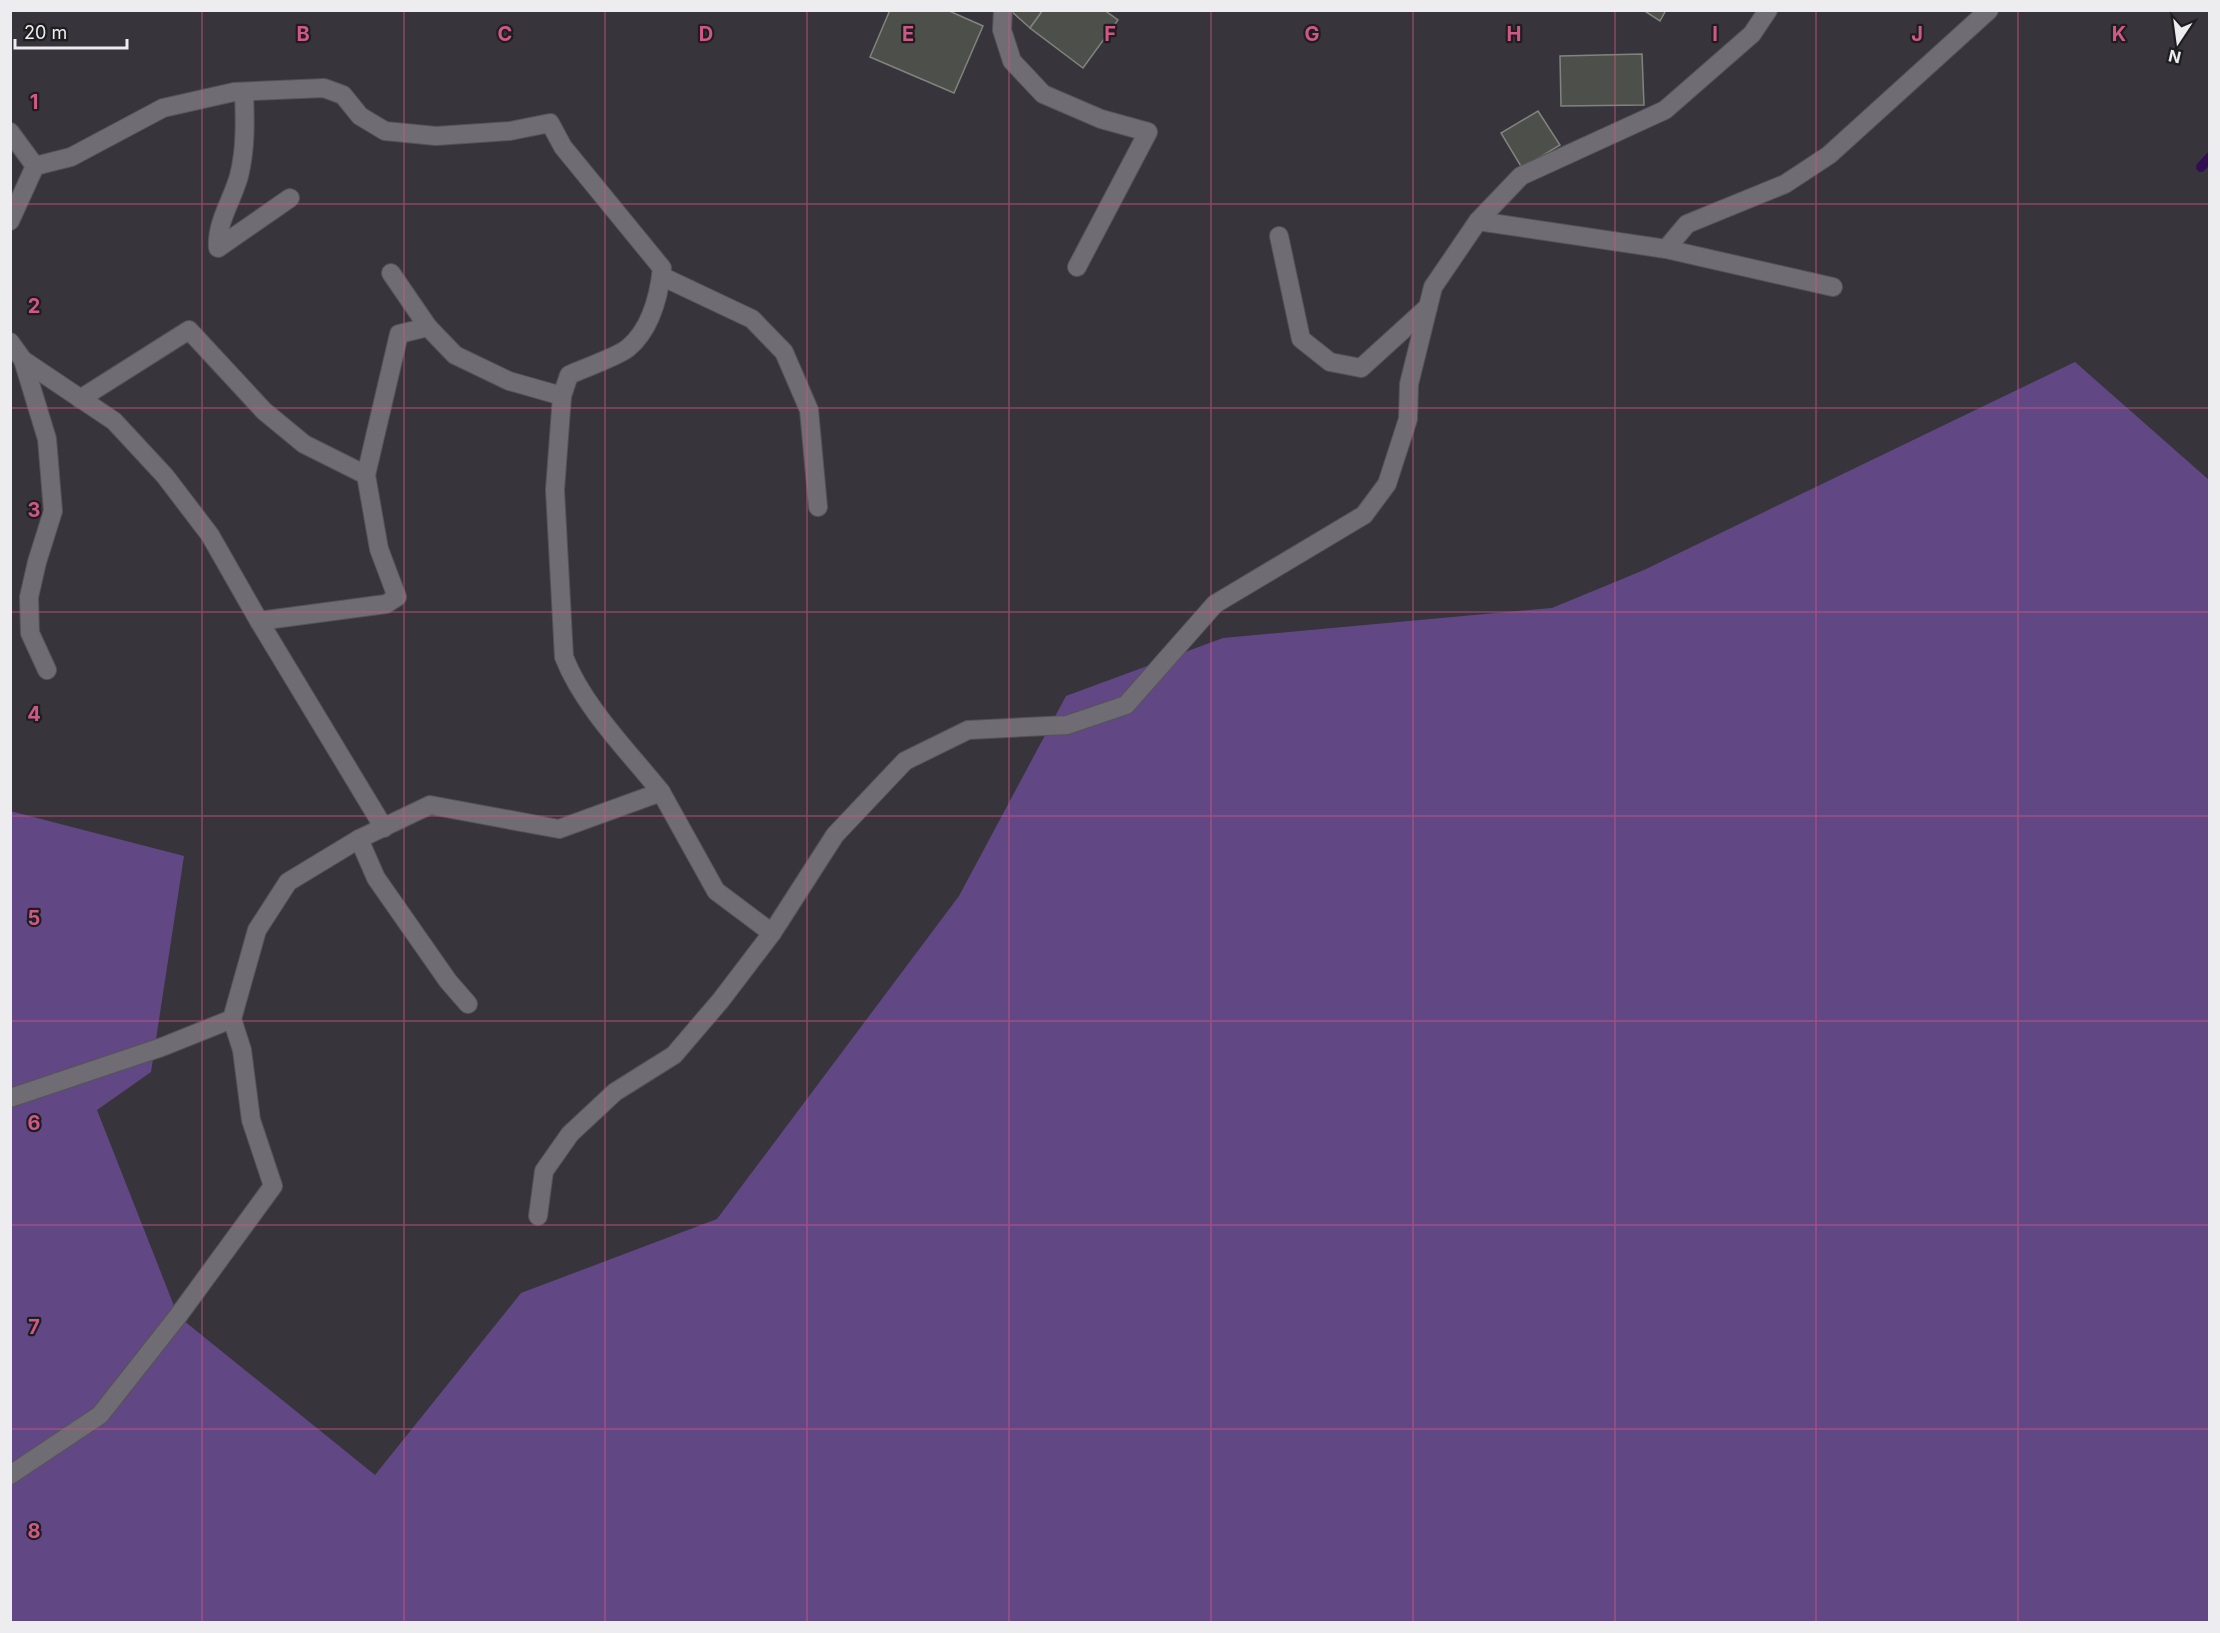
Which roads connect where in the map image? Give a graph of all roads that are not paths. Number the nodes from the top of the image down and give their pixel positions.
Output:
1 (1003, 10) edge
2 (1768, 10) edge
3 (1989, 10) edge
4 (244, 92) junction
5 (10, 132) edge
6 (35, 166) junction
7 (290, 198) dead end
8 (10, 221) edge
9 (1478, 221) junction
10 (1279, 236) dead end
11 (1666, 249) junction
12 (1077, 267) dead end
13 (391, 273) dead end
14 (661, 276) junction
15 (1833, 287) dead end
16 (1428, 307) junction
17 (428, 327) junction
18 (10, 342) edge
19 (23, 360) junction
20 (562, 396) junction
21 (80, 399) junction
22 (366, 475) junction
23 (818, 507) dead end
24 (259, 621) junction
25 (47, 670) dead end
26 (661, 792) junction
27 (384, 828) junction
28 (359, 839) junction
29 (772, 933) junction
30 (468, 1004) dead end
31 (232, 1019) junction
32 (10, 1098) edge
33 (538, 1216) dead end
34 (10, 1475) edge

1 - 12 street
2 - 9 street
3 - 11 street
4 - 6 street
4 - 7 street
4 - 14 street
5 - 6 street
6 - 8 street
9 - 11 street
9 - 16 street
10 - 16 street
11 - 15 street
13 - 17 street
14 - 20 street
14 - 23 street
16 - 29 street
17 - 20 street
17 - 22 street
18 - 19 street
19 - 21 street
19 - 25 street
20 - 26 street
21 - 22 street
21 - 24 street
22 - 24 street
24 - 27 street
26 - 27 street
26 - 29 street
27 - 28 street
28 - 30 street
28 - 31 street
29 - 33 street
31 - 32 street
31 - 34 street

